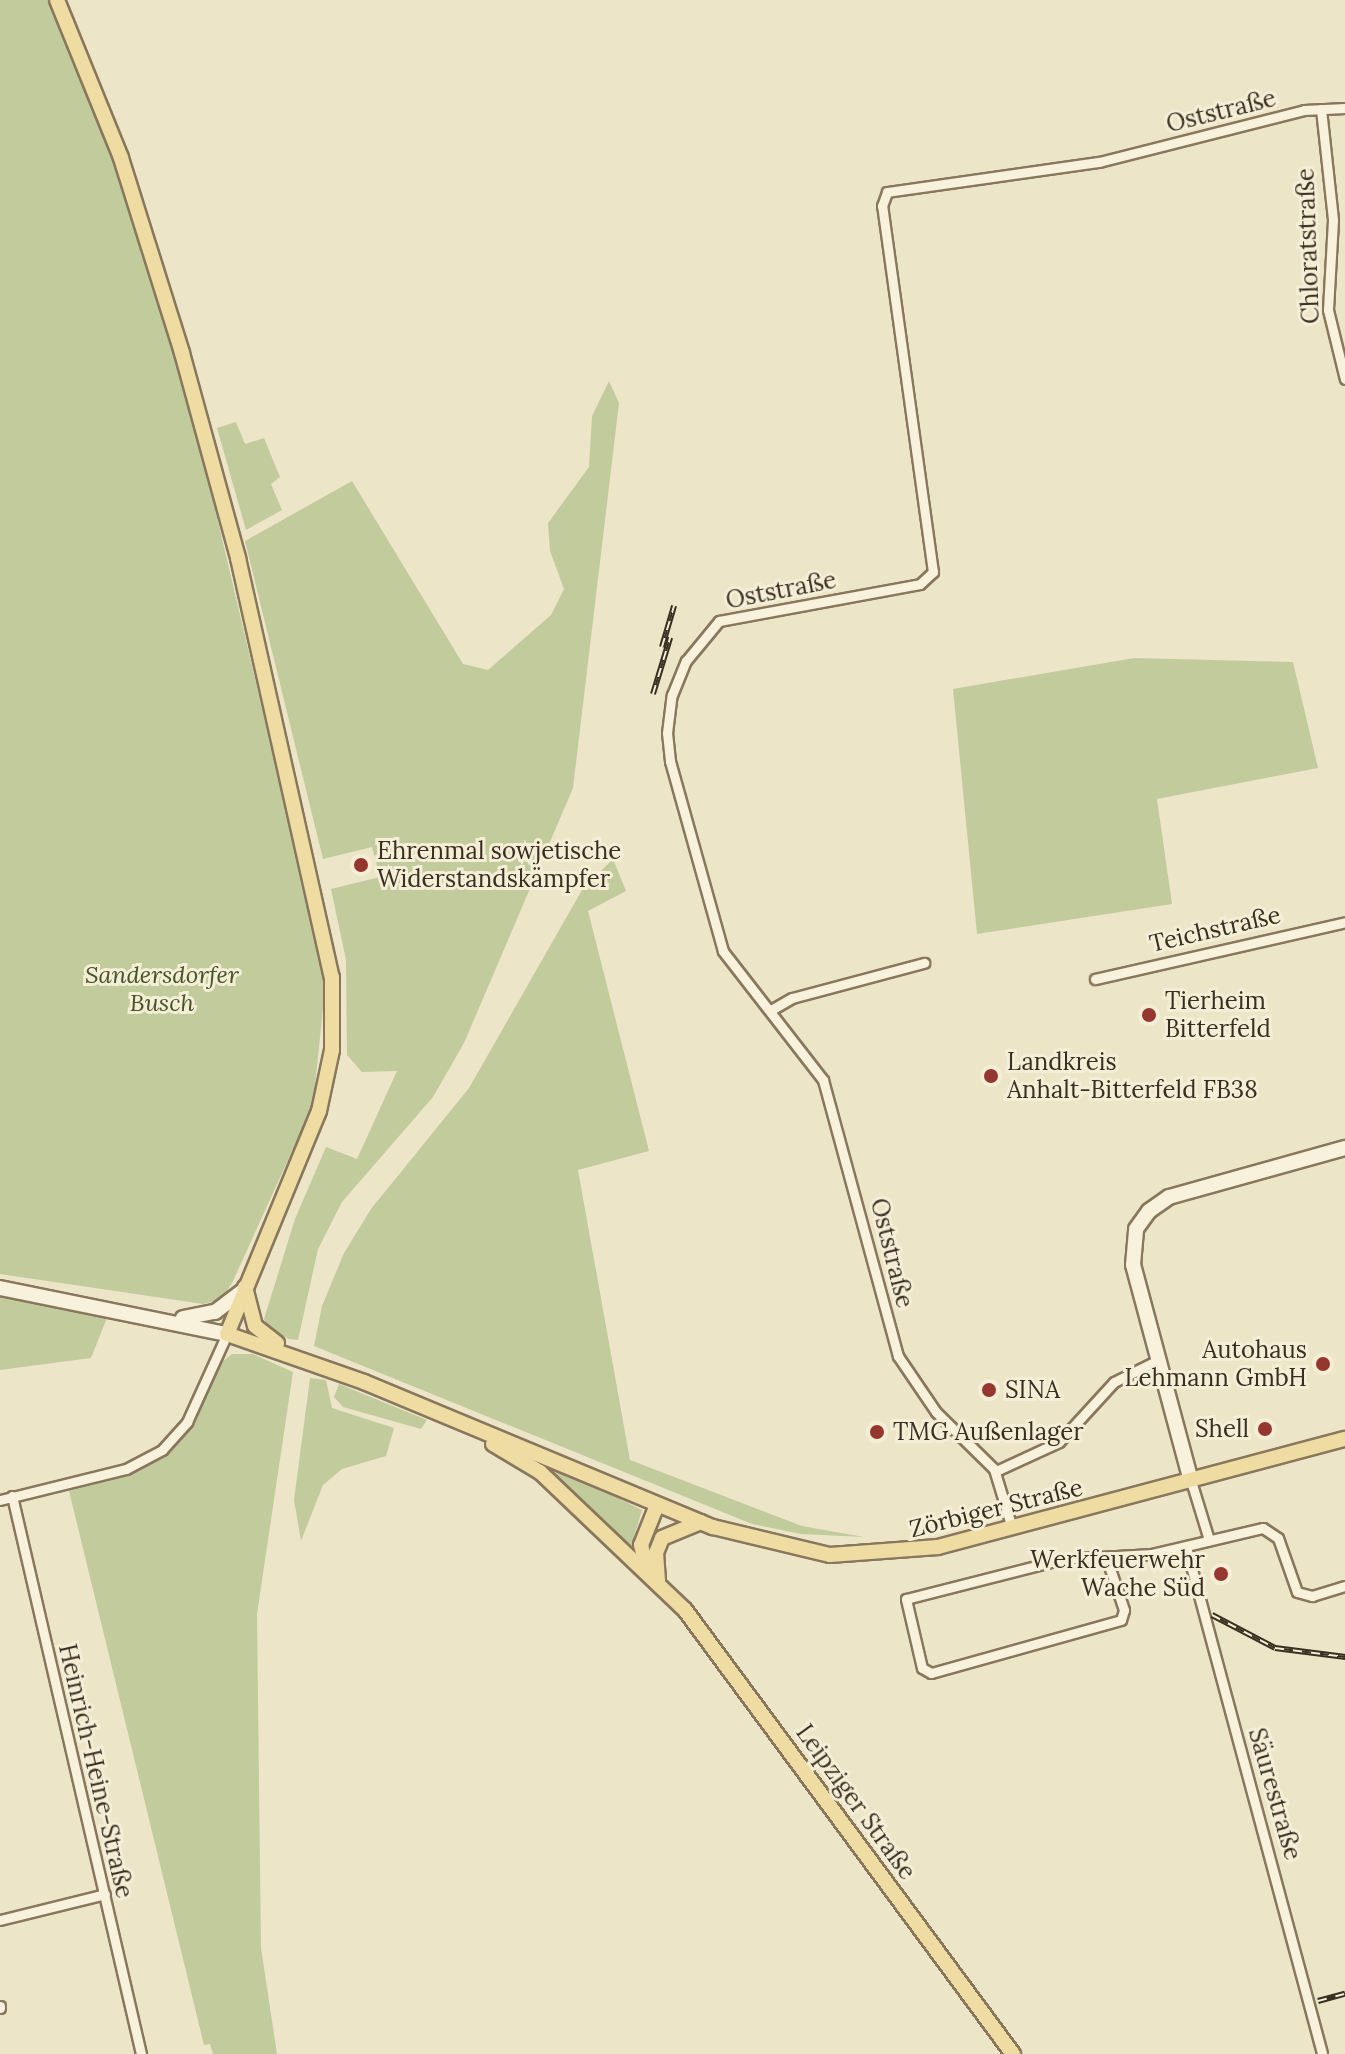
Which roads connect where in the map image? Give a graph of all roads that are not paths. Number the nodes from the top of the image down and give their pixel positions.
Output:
1 (57, 0) edge
2 (1345, 108) edge
3 (1321, 109) junction
4 (1345, 379) edge
5 (1345, 922) edge
6 (924, 963) dead end
7 (1095, 979) dead end
8 (771, 1010) junction
9 (1345, 1148) edge
10 (0, 1288) edge
11 (244, 1289) junction
12 (175, 1321) junction
13 (227, 1334) junction
14 (286, 1353) junction
15 (1160, 1359) junction
16 (464, 1423) junction
17 (1345, 1439) edge
18 (996, 1471) junction
19 (1191, 1481) junction
20 (12, 1496) junction
21 (0, 1500) edge
22 (657, 1505) junction
23 (701, 1522) junction
24 (1012, 1528) junction
25 (1209, 1540) junction
26 (1186, 1547) junction
27 (1106, 1557) junction
28 (653, 1575) junction
29 (1345, 1586) edge
30 (105, 1894) junction
31 (0, 1920) edge
32 (1322, 2053) edge
33 (141, 2054) edge
34 (1013, 2054) edge

1 - 11 main road
2 - 3 street
3 - 4 street, Chloratstraße
3 - 8 street, Oststraße
5 - 7 street, Teichstraße
6 - 8 street
8 - 18 street, Oststraße
9 - 15 street
10 - 12 street
11 - 12 street
11 - 13 main road
11 - 14 main road
12 - 13 street
13 - 14 main road
13 - 20 street
14 - 16 main road
15 - 18 street
15 - 19 street
16 - 22 main road, Zörbiger Straße
16 - 28 main road, Leipziger Straße
17 - 19 main road, Zörbiger Straße
18 - 24 street, Oststraße
19 - 24 main road, Zörbiger Straße
19 - 25 street
20 - 21 street
20 - 30 street, Heinrich-Heine-Straße
22 - 23 main road, Zörbiger Straße
22 - 28 main road
23 - 24 main road, Zörbiger Straße
23 - 28 main road
25 - 26 street
25 - 29 street
26 - 27 street
26 - 32 street, Säurestraße
27 - 27 street
28 - 34 main road, Leipziger Straße
30 - 31 street
30 - 33 street, Heinrich-Heine-Straße

